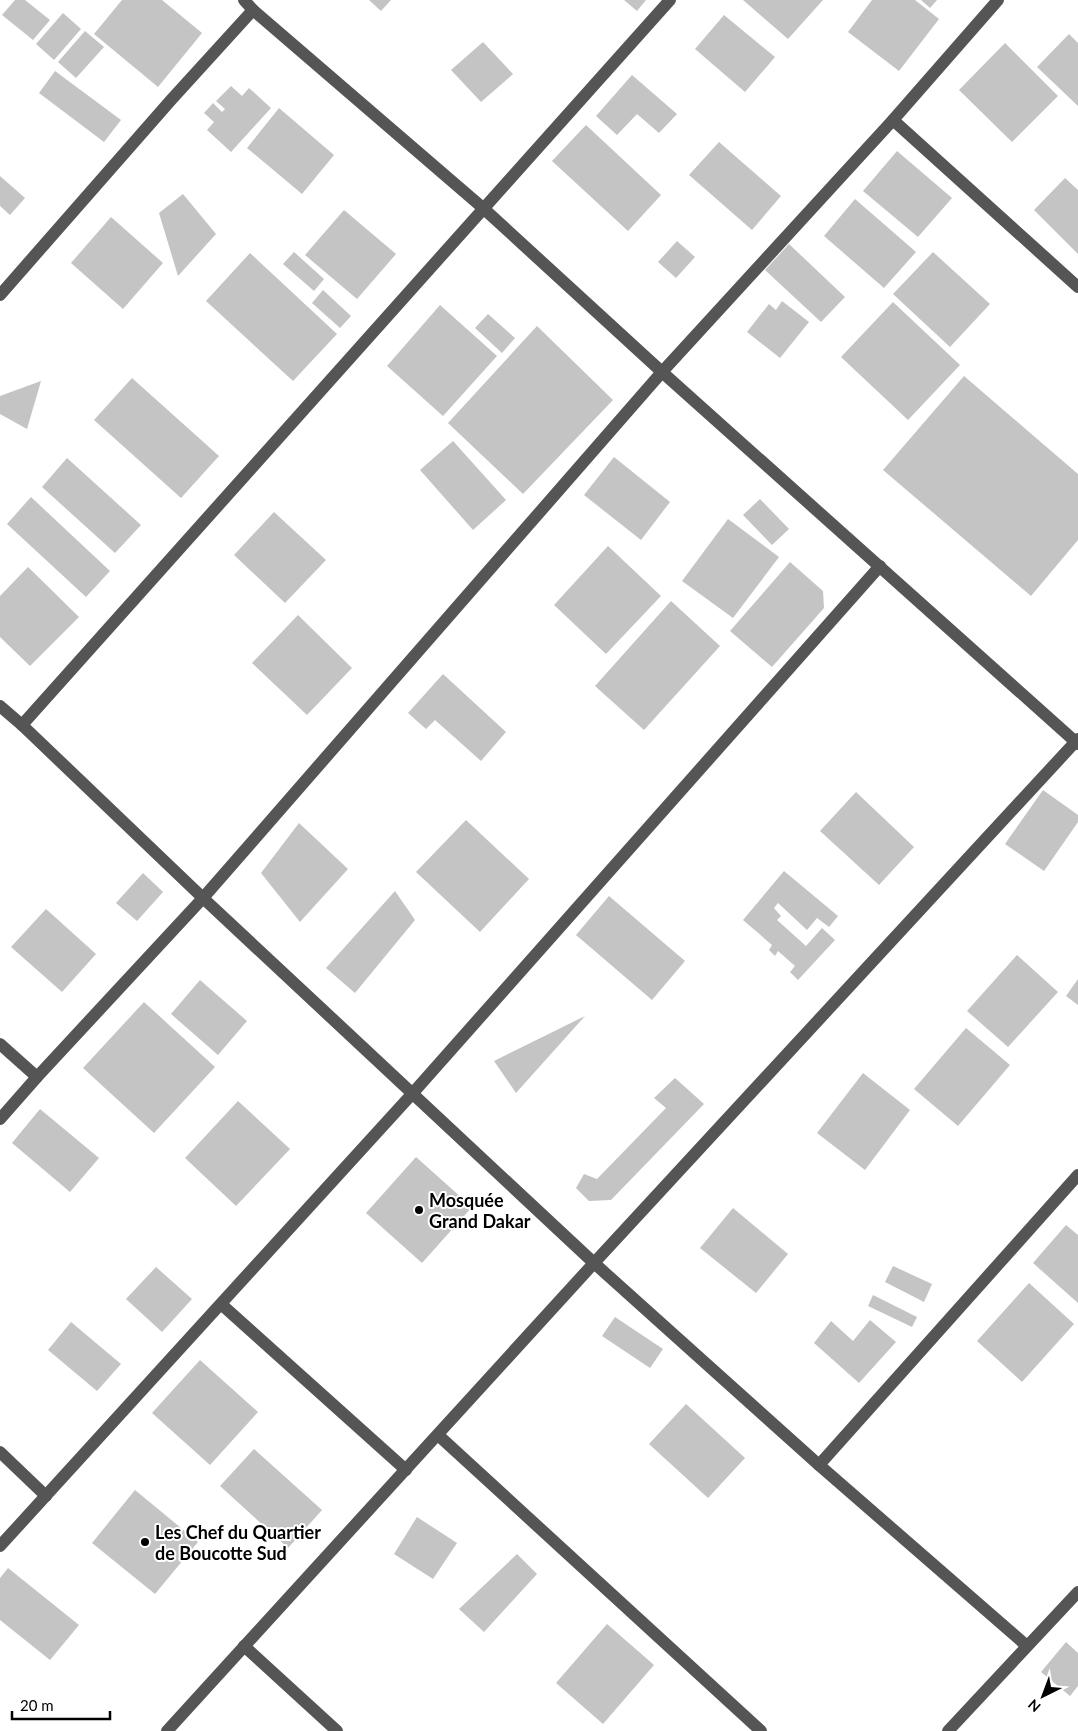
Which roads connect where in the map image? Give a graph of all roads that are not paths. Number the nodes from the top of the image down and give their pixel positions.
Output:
1 (244, 0) edge
2 (670, 0) edge
3 (998, 0) edge
4 (253, 10) junction
5 (893, 120) junction
6 (483, 208) junction
7 (1078, 287) edge
8 (0, 295) edge
9 (662, 372) junction
10 (880, 566) junction
11 (0, 706) edge
12 (22, 725) junction
13 (1077, 742) edge
14 (203, 898) junction
15 (0, 1044) edge
16 (37, 1077) junction
17 (412, 1094) junction
18 (0, 1119) edge
19 (1078, 1175) edge
20 (594, 1263) junction
21 (221, 1304) junction
22 (438, 1435) junction
23 (0, 1452) edge
24 (820, 1465) junction
25 (406, 1470) junction
26 (46, 1496) junction
27 (0, 1546) edge
28 (1078, 1592) edge
29 (244, 1646) junction
30 (1027, 1646) junction
31 (167, 1731) edge
32 (337, 1731) edge
33 (761, 1731) edge
34 (948, 1731) edge

1 - 4 street
2 - 6 street
3 - 5 street
4 - 6 street
4 - 8 street
5 - 7 street
5 - 9 street
6 - 9 street
6 - 12 street
9 - 10 street
9 - 14 street
10 - 13 street
10 - 17 street
11 - 12 street
12 - 14 street
13 - 20 street
14 - 16 street
14 - 17 street
15 - 16 street
16 - 18 street
17 - 20 street
17 - 21 street
19 - 24 street
20 - 22 street
20 - 24 street
21 - 25 street
21 - 26 street
22 - 25 street
22 - 33 street
23 - 26 street
24 - 30 street
25 - 29 street
26 - 27 street
28 - 30 street
29 - 31 street
29 - 32 street
30 - 34 street

